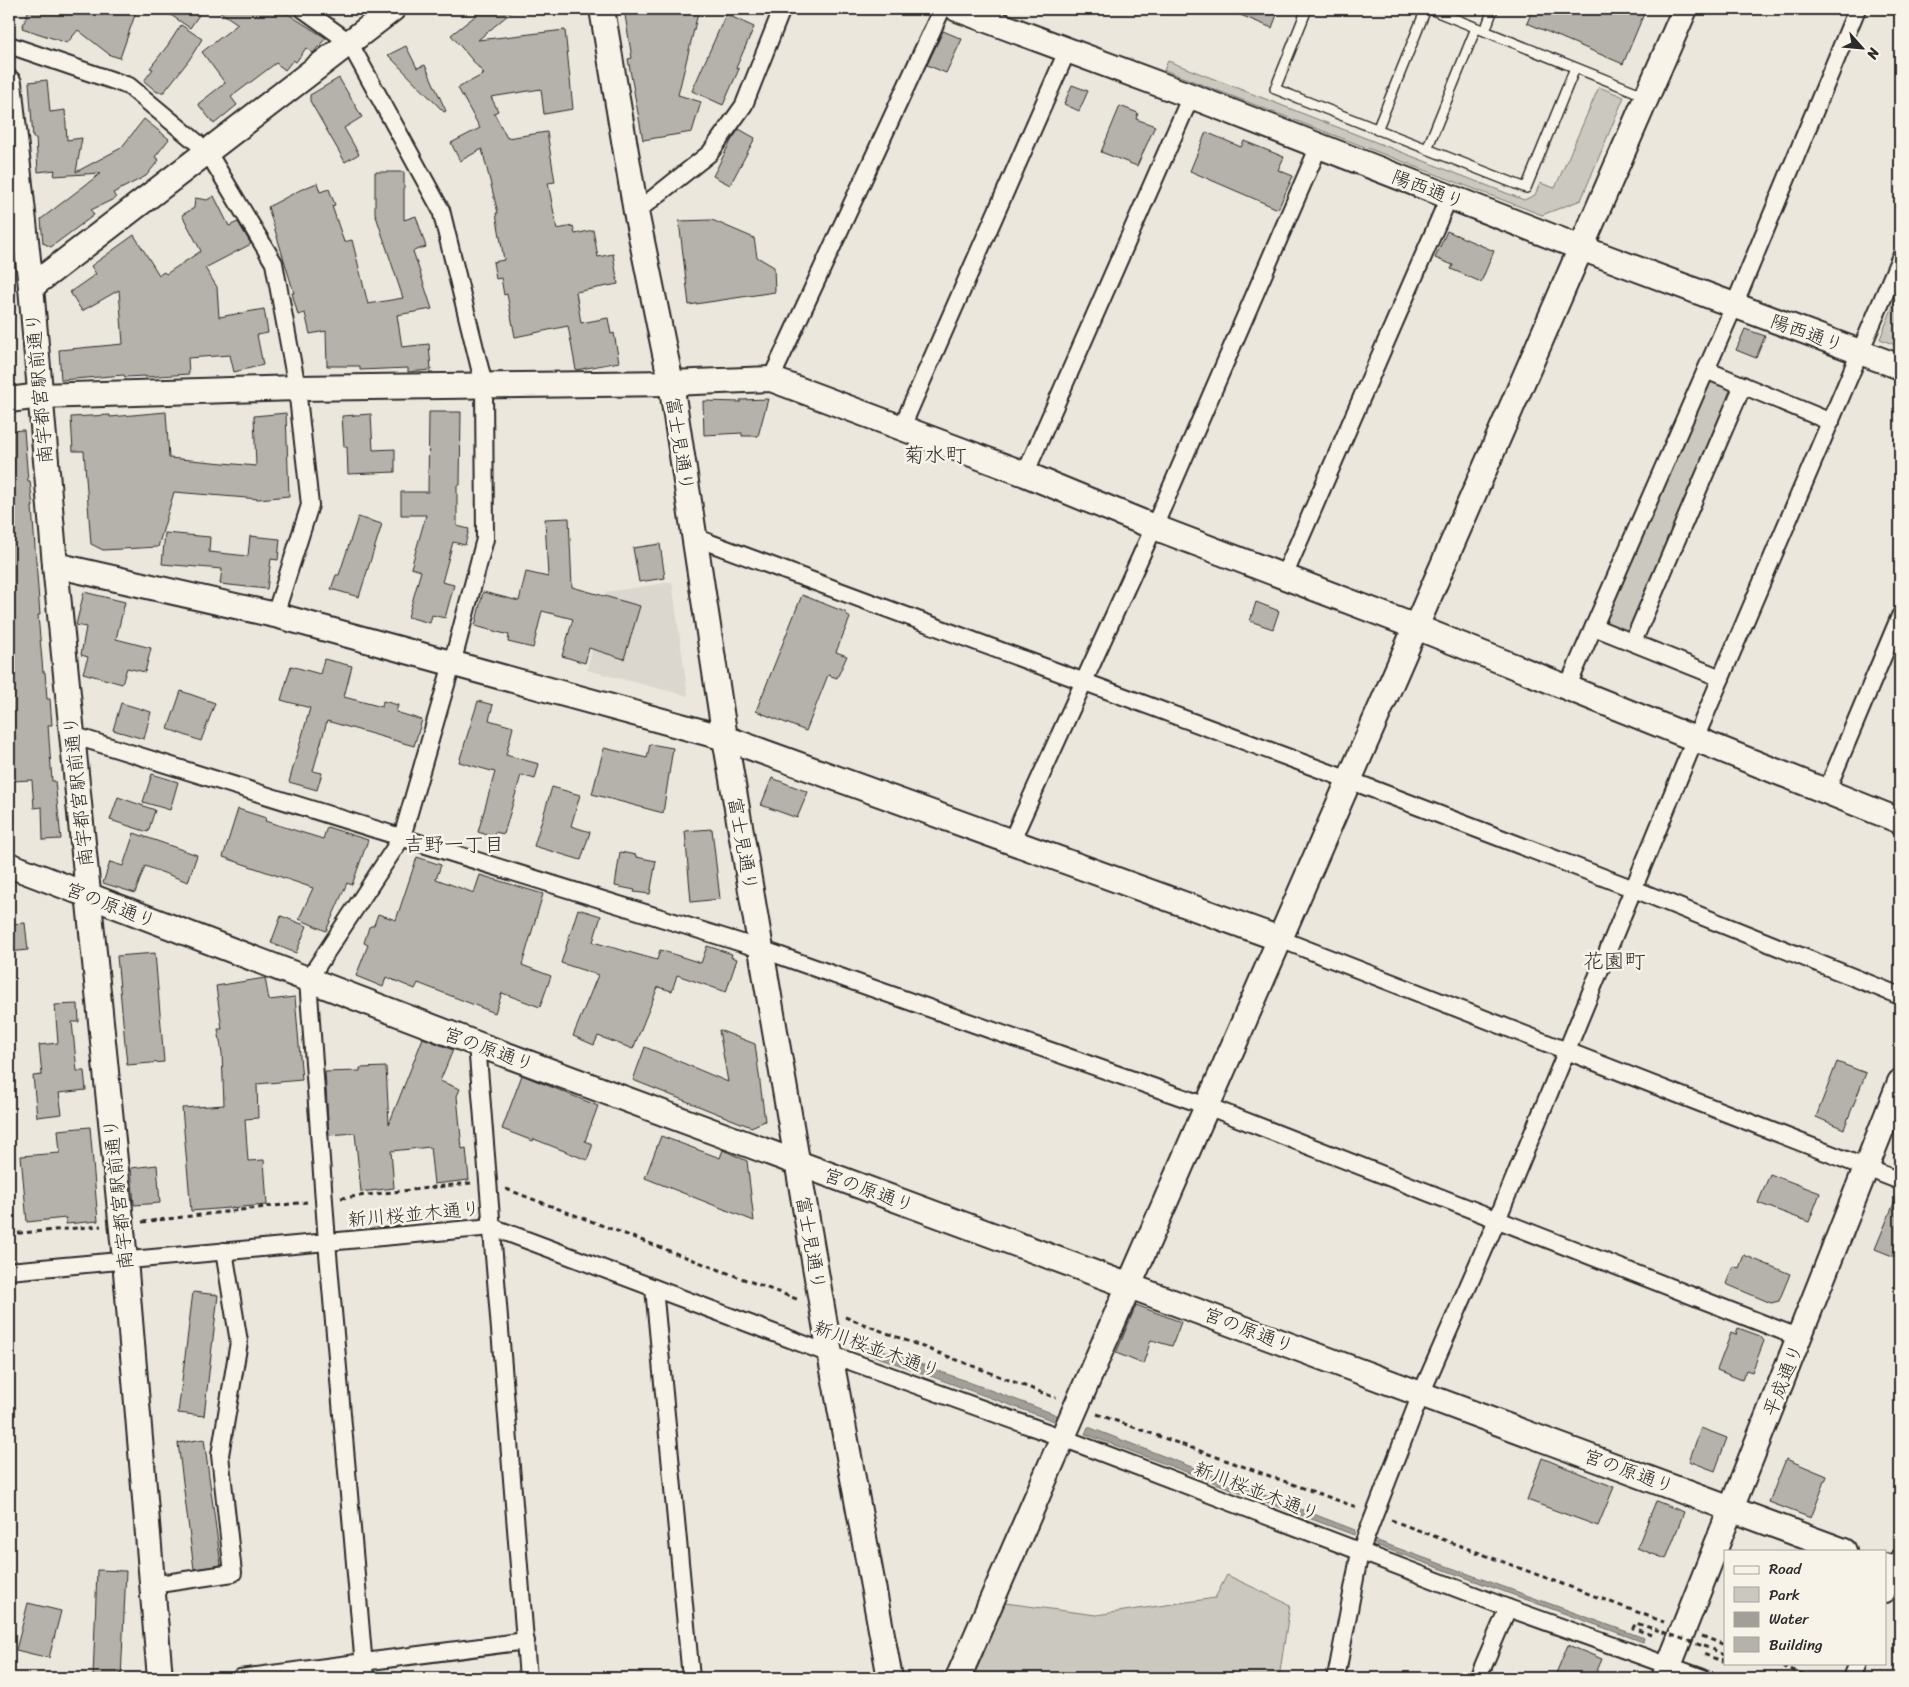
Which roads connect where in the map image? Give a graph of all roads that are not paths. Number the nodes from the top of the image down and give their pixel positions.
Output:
1 (303, 9) edge
2 (392, 9) edge
3 (602, 9) edge
4 (782, 9) edge
5 (942, 9) edge
6 (957, 9) edge
7 (1307, 9) edge
8 (1428, 9) edge
9 (1494, 9) edge
10 (1685, 9) edge
11 (1857, 9) edge
12 (1480, 29) junction
13 (349, 42) junction
14 (9, 45) edge
15 (1068, 49) junction
16 (1575, 68) junction
17 (9, 83) edge
18 (1191, 96) junction
19 (1647, 96) junction
20 (1377, 130) junction
21 (1319, 146) junction
22 (1427, 150) junction
23 (207, 152) junction
24 (1449, 197) junction
25 (636, 212) junction
26 (1581, 248) junction
27 (1900, 258) edge
28 (31, 287) junction
29 (1734, 306) junction
30 (1861, 352) junction
31 (1900, 367) edge
32 (1706, 370) junction
33 (771, 379) junction
34 (671, 383) junction
35 (1743, 385) junction
36 (484, 386) junction
37 (297, 388) junction
38 (40, 396) junction
39 (9, 400) edge
40 (1831, 422) junction
41 (901, 429) junction
42 (1025, 474) junction
43 (1154, 527) junction
44 (694, 538) junction
45 (55, 565) junction
46 (1284, 576) junction
47 (275, 616) junction
48 (1900, 616) edge
49 (1594, 626) junction
50 (1416, 627) junction
51 (1633, 642) junction
52 (452, 664) junction
53 (1722, 678) junction
54 (1084, 683) junction
55 (1567, 688) junction
56 (72, 735) junction
57 (725, 738) junction
58 (1695, 740) junction
59 (1349, 780) junction
60 (1826, 792) junction
61 (1900, 821) edge
62 (402, 837) junction
63 (1011, 842) junction
64 (9, 865) edge
65 (1634, 889) junction
66 (88, 896) junction
67 (1280, 939) junction
68 (761, 949) junction
69 (308, 980) junction
70 (1900, 996) edge
71 (477, 1044) junction
72 (1566, 1051) junction
73 (1900, 1082) edge
74 (1207, 1106) junction
75 (798, 1164) junction
76 (1867, 1168) junction
77 (1900, 1181) edge
78 (1497, 1220) junction
79 (492, 1227) junction
80 (327, 1242) junction
81 (224, 1251) junction
82 (125, 1260) junction
83 (9, 1271) edge
84 (1130, 1285) junction
85 (654, 1288) junction
86 (1800, 1338) junction
87 (830, 1354) junction
88 (1421, 1394) junction
89 (1063, 1438) junction
90 (1731, 1509) junction
91 (1841, 1550) edge
92 (1360, 1552) junction
93 (1895, 1566) edge
94 (152, 1585) junction
95 (1886, 1591) edge
96 (1508, 1608) junction
97 (526, 1641) junction
98 (1857, 1664) edge
99 (364, 1670) edge
100 (1667, 1672) edge
101 (160, 1678) edge
102 (240, 1678) edge
103 (528, 1678) edge
104 (691, 1678) edge
105 (890, 1678) edge
106 (958, 1678) edge
107 (1336, 1678) edge
108 (1478, 1678) edge
109 (1703, 1678) edge
110 (1851, 1678) edge

1 - 13 street
2 - 13 street
3 - 25 street, 富士見通り
4 - 25 street
5 - 33 street
6 - 15 street, 陽西通り
7 - 20 lane
8 - 12 lane
8 - 20 lane
9 - 12 lane
10 - 19 street
11 - 29 street
12 - 16 lane
12 - 22 lane
13 - 23 street
13 - 36 street
14 - 23 street
15 - 18 street, 陽西通り
15 - 41 street
16 - 19 lane
16 - 22 lane
17 - 28 street, 南宇都宮駅前通り
18 - 21 street, 陽西通り
18 - 42 street
19 - 26 street
20 - 22 lane
21 - 24 street, 陽西通り
21 - 43 street
23 - 28 street
23 - 37 street
24 - 26 street, 陽西通り
24 - 46 street
25 - 34 street, 富士見通り
26 - 29 street, 陽西通り
26 - 50 street
27 - 30 street
28 - 38 street, 南宇都宮駅前通り
29 - 30 street, 陽西通り
29 - 32 street
30 - 31 street, 陽西通り
30 - 40 street
32 - 35 street
32 - 49 street
33 - 34 street
33 - 41 street
34 - 36 street
34 - 44 street, 富士見通り
35 - 40 street
35 - 51 street
36 - 37 street
36 - 52 street
37 - 38 street
37 - 47 street
38 - 39 street
38 - 45 street, 南宇都宮駅前通り
40 - 53 street
41 - 42 street
42 - 43 street
43 - 46 street
43 - 54 street
44 - 54 street
44 - 57 street, 富士見通り
45 - 47 street
45 - 56 street, 南宇都宮駅前通り
46 - 50 street
47 - 52 street
48 - 60 street
49 - 51 street
49 - 55 street
50 - 55 street
50 - 59 street
51 - 53 street
52 - 57 street
52 - 62 street
53 - 58 street
54 - 59 street
54 - 63 street
55 - 58 street
56 - 62 street
56 - 66 street, 南宇都宮駅前通り
57 - 63 street
57 - 68 street, 富士見通り
58 - 60 street
58 - 65 street
59 - 65 street
59 - 67 street
60 - 61 street
62 - 68 street
62 - 69 street
63 - 67 street
64 - 66 street, 宮の原通り
65 - 70 street
65 - 72 street
66 - 69 street, 宮の原通り
66 - 82 street, 南宇都宮駅前通り
67 - 72 street
67 - 74 street
68 - 74 street
68 - 75 street, 富士見通り
69 - 71 street, 宮の原通り
69 - 80 street
71 - 75 street, 宮の原通り
71 - 79 street
72 - 76 street
72 - 78 street
73 - 76 street, 平成通り
74 - 78 street
74 - 84 street
75 - 84 street, 宮の原通り
75 - 87 street, 富士見通り
76 - 77 street
76 - 86 street, 平成通り
78 - 86 street
78 - 88 street
79 - 80 street, 新川桜並木通り
79 - 85 street, 新川桜並木通り
79 - 97 street
80 - 81 street, 新川桜並木通り
80 - 99 street
81 - 82 street, 新川桜並木通り
81 - 94 street
82 - 83 street, 新川桜並木通り
82 - 94 street, 南宇都宮駅前通り
84 - 88 street, 宮の原通り
84 - 89 street
85 - 87 street, 新川桜並木通り
85 - 104 street
86 - 90 street, 平成通り
87 - 89 street, 新川桜並木通り
87 - 105 street, 富士見通り
88 - 90 street, 宮の原通り
88 - 92 street
89 - 92 street, 新川桜並木通り
89 - 106 street
90 - 91 street, 宮の原通り
90 - 100 street, 平成通り
92 - 96 street, 新川桜並木通り
92 - 107 street
93 - 95 street
94 - 101 street, 南宇都宮駅前通り
96 - 100 street, 新川桜並木通り
96 - 108 street
97 - 99 street
97 - 103 street
98 - 110 street
99 - 102 street
100 - 109 street, 新川桜並木通り

